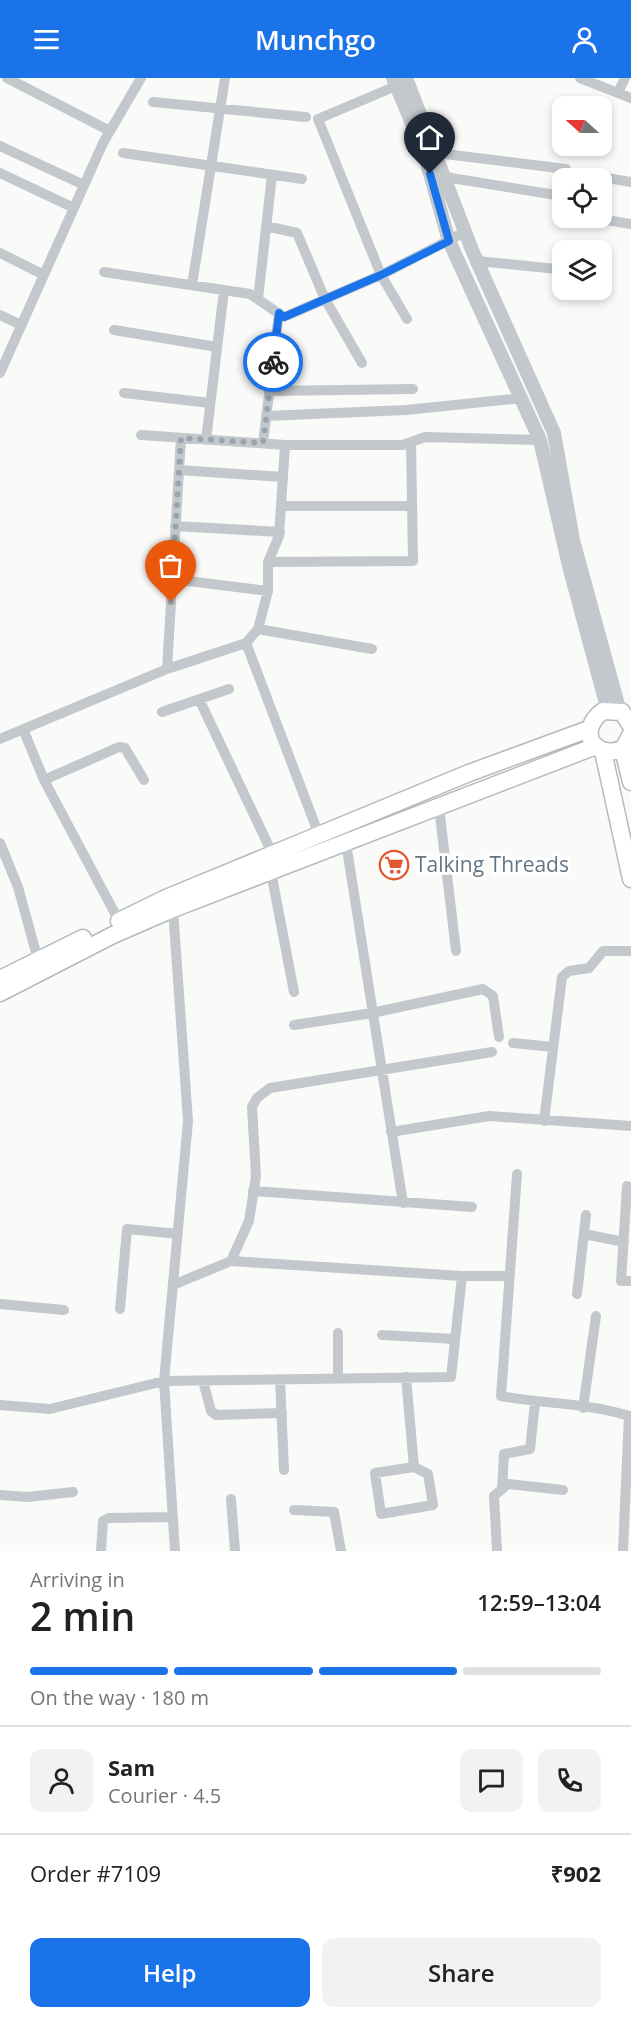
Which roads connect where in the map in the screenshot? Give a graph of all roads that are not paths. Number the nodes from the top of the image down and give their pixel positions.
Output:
1 (7, 78) edge
2 (141, 78) edge
3 (225, 78) edge
4 (580, 78) edge
5 (625, 78) edge
6 (398, 80) edge
7 (618, 93) junction
8 (631, 98) edge
9 (153, 102) dead end
10 (220, 108) junction
11 (306, 117) dead end
12 (110, 131) junction
13 (0, 146) edge
14 (123, 153) dead end
15 (436, 153) junction
16 (211, 165) junction
17 (559, 168) edge
18 (0, 173) edge
19 (272, 175) junction
20 (445, 177) junction
21 (302, 179) dead end
22 (612, 179) edge
23 (631, 182) edge
24 (84, 185) junction
25 (552, 194) edge
26 (74, 208) junction
27 (612, 221) edge
28 (631, 225) edge
29 (266, 226) junction
30 (465, 232) junction
31 (449, 241) junction
32 (0, 253) edge
33 (477, 261) junction
34 (552, 269) edge
35 (104, 272) dead end
36 (44, 275) junction
37 (381, 275) junction
38 (192, 285) junction
39 (224, 290) junction
40 (258, 299) junction
41 (325, 299) junction
42 (279, 313) junction
43 (0, 315) edge
44 (407, 319) dead end
45 (21, 326) junction
46 (114, 330) dead end
47 (217, 347) junction
48 (362, 363) dead end
49 (0, 373) edge
50 (413, 389) dead end
51 (269, 392) junction
52 (124, 393) dead end
53 (522, 398) junction
54 (210, 403) junction
55 (266, 416) junction
56 (141, 435) dead end
57 (181, 438) junction
58 (206, 440) junction
59 (540, 440) junction
60 (411, 442) junction
61 (263, 443) junction
62 (285, 445) junction
63 (179, 470) junction
64 (283, 477) junction
65 (281, 506) junction
66 (412, 506) junction
67 (176, 526) junction
68 (280, 532) junction
69 (268, 562) junction
70 (172, 579) junction
71 (268, 591) junction
72 (258, 629) junction
73 (246, 643) junction
74 (372, 649) dead end
75 (166, 669) junction
76 (229, 689) dead end
77 (199, 699) junction
78 (162, 712) dead end
79 (623, 715) edge
80 (23, 729) junction
81 (589, 729) junction
82 (629, 738) edge
83 (0, 739) edge
84 (600, 749) junction
85 (44, 780) junction
86 (144, 780) dead end
87 (631, 782) edge
88 (439, 807) junction
89 (320, 835) junction
90 (0, 843) edge
91 (346, 843) junction
92 (273, 855) junction
93 (271, 872) junction
94 (631, 879) edge
95 (173, 909) junction
96 (119, 921) junction
97 (456, 951) dead end
98 (631, 951) edge
99 (38, 960) junction
100 (0, 979) edge
101 (294, 992) dead end
102 (0, 993) edge
103 (372, 1013) junction
104 (294, 1025) dead end
105 (499, 1037) dead end
106 (513, 1043) dead end
107 (553, 1047) junction
108 (492, 1052) dead end
109 (380, 1068) junction
110 (544, 1121) junction
111 (631, 1126) edge
112 (391, 1132) junction
113 (517, 1174) dead end
114 (627, 1186) dead end
115 (253, 1191) junction
116 (403, 1203) junction
117 (472, 1207) dead end
118 (586, 1215) dead end
119 (178, 1234) junction
120 (584, 1234) junction
121 (624, 1242) junction
122 (231, 1261) junction
123 (462, 1276) junction
124 (510, 1276) junction
125 (631, 1281) edge
126 (173, 1285) junction
127 (577, 1294) dead end
128 (0, 1304) edge
129 (120, 1309) dead end
130 (64, 1310) dead end
131 (596, 1316) dead end
132 (338, 1333) dead end
133 (382, 1335) dead end
134 (455, 1339) junction
135 (406, 1377) junction
136 (338, 1378) junction
137 (280, 1379) junction
138 (203, 1380) junction
139 (164, 1381) junction
140 (535, 1403) junction
141 (0, 1405) edge
142 (583, 1408) junction
143 (282, 1413) junction
144 (414, 1467) junction
145 (284, 1470) dead end
146 (502, 1489) junction
147 (563, 1490) dead end
148 (73, 1492) dead end
149 (0, 1495) edge
150 (231, 1499) dead end
151 (294, 1510) dead end
152 (173, 1517) junction
153 (101, 1551) edge
154 (175, 1551) edge
155 (235, 1551) edge
156 (341, 1551) edge
157 (497, 1551) edge
158 (623, 1551) edge

1 - 12 street
2 - 12 street
3 - 10 street
4 - 7 street
5 - 7 street
6 - 15 street
6 - 31 street
6 - 37 street
7 - 8 street
9 - 10 street
10 - 11 street
10 - 16 street
12 - 24 street
13 - 24 street
14 - 16 street
15 - 17 street
15 - 20 street
16 - 19 street
16 - 38 street
18 - 26 street
19 - 21 street
19 - 29 street
20 - 25 street
20 - 30 street
22 - 23 street
24 - 26 street
26 - 36 street
27 - 28 street
29 - 40 street
29 - 41 street
30 - 31 street
30 - 33 street
31 - 37 street
31 - 53 street
32 - 36 street
33 - 34 street
33 - 79 street
35 - 38 street
36 - 45 street
37 - 41 street
37 - 44 street
38 - 39 street
39 - 40 street
39 - 47 street
40 - 42 street
41 - 42 street
41 - 48 street
42 - 51 street
43 - 45 street
45 - 49 street
46 - 47 street
47 - 54 street
50 - 51 street
51 - 55 street
52 - 54 street
53 - 55 street
53 - 59 street
54 - 58 street
55 - 61 street
56 - 57 street
57 - 58 street
57 - 63 street
58 - 61 street
59 - 60 street
59 - 79 street
60 - 62 street
60 - 66 street
61 - 62 street
62 - 64 street
63 - 64 street
63 - 67 street
64 - 65 street
65 - 66 street
65 - 68 street
66 - 69 street
67 - 68 street
67 - 70 street
68 - 69 street
69 - 71 street
70 - 71 street
70 - 75 street
71 - 72 street
72 - 73 street
72 - 74 street
73 - 75 street
73 - 89 street
75 - 80 street
76 - 77 street
77 - 78 street
77 - 92 street
79 - 81 main road
80 - 83 street
80 - 85 street
81 - 84 main road
81 - 89 main road
82 - 84 main road
82 - 87 main road
84 - 88 main road
84 - 94 main road
85 - 86 street
85 - 96 street
88 - 91 main road
88 - 97 street
89 - 92 main road
90 - 99 street
91 - 93 main road
91 - 103 street
92 - 96 main road
93 - 95 main road
93 - 101 street
95 - 102 main road
95 - 119 street
96 - 99 main road
98 - 107 street
99 - 100 main road
103 - 104 street
103 - 105 street
103 - 109 street
106 - 107 street
107 - 110 street
108 - 109 street
109 - 112 street
109 - 115 street
110 - 111 street
110 - 112 street
112 - 116 street
113 - 124 street
114 - 121 street
115 - 116 street
115 - 122 street
116 - 117 street
118 - 120 street
119 - 126 street
119 - 129 street
120 - 121 street
120 - 127 street
121 - 125 street
122 - 123 street
122 - 126 street
123 - 124 street
123 - 134 street
124 - 140 street
126 - 139 street
128 - 130 street
131 - 142 street
132 - 136 street
133 - 134 street
134 - 135 street
135 - 136 street
135 - 144 street
136 - 137 street
137 - 138 street
137 - 143 street
138 - 139 street
138 - 143 street
139 - 141 street
139 - 152 street
140 - 142 street
140 - 146 street
142 - 158 street
143 - 145 street
144 - 144 street
146 - 147 street
146 - 157 street
148 - 149 street
150 - 155 street
151 - 156 street
152 - 153 street
152 - 154 street

